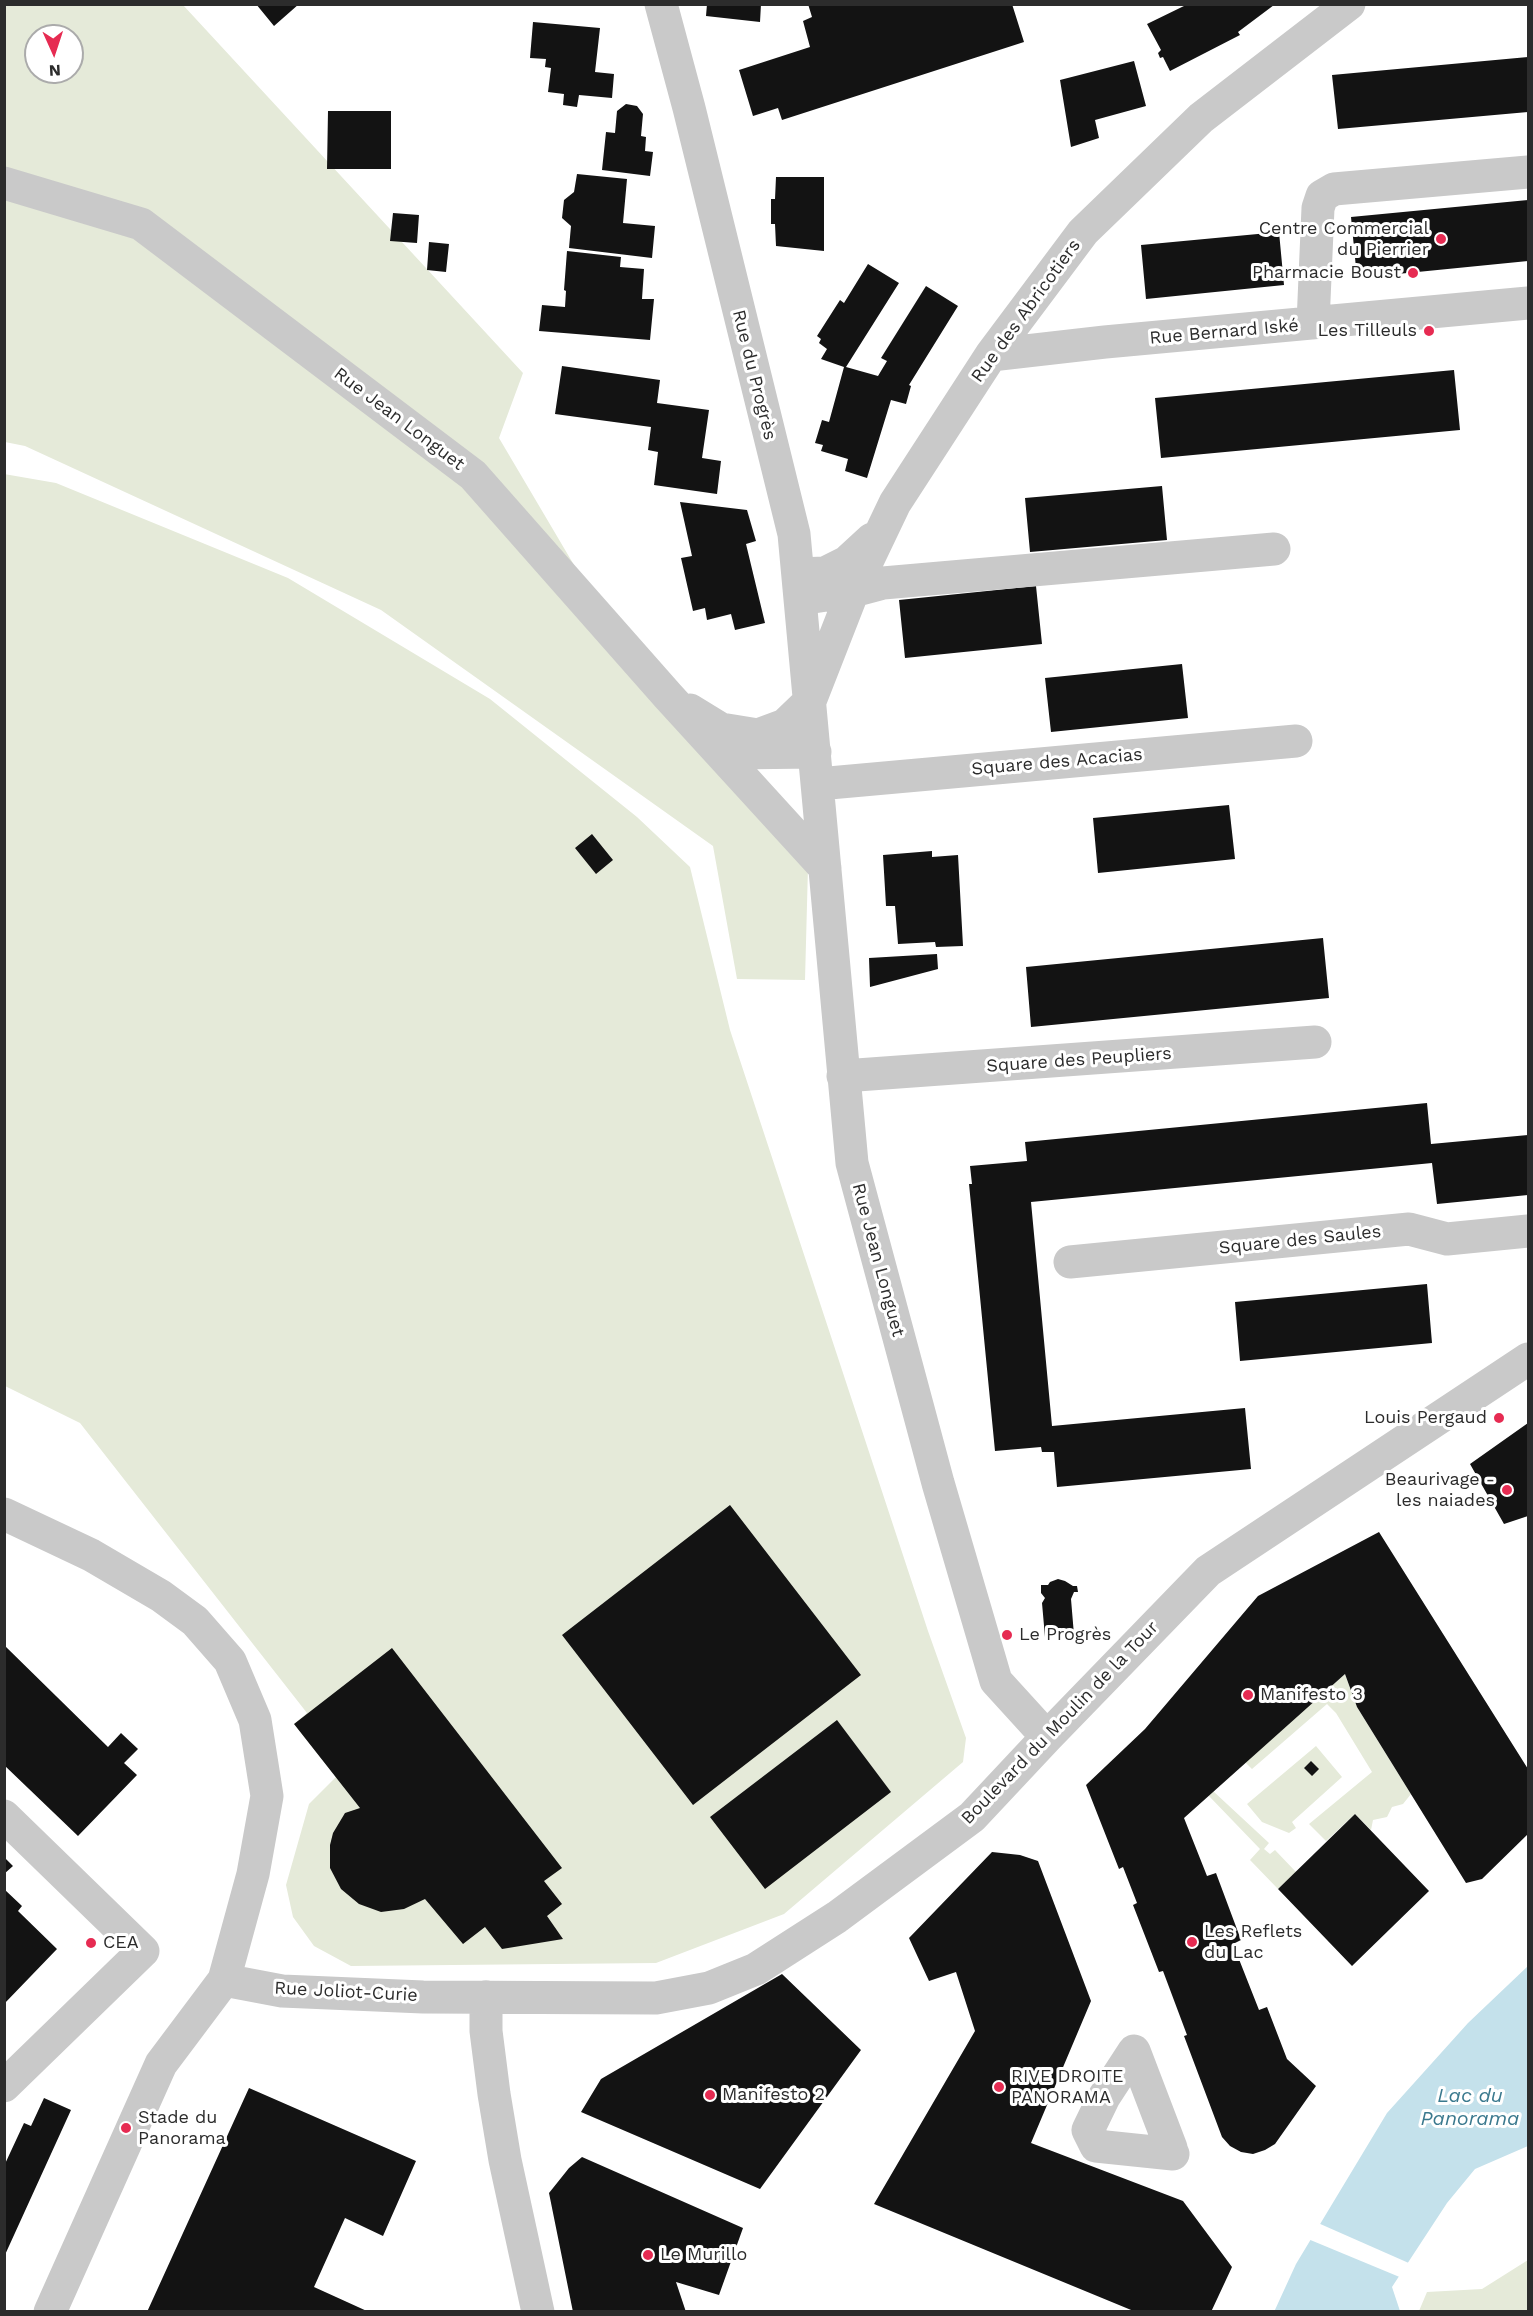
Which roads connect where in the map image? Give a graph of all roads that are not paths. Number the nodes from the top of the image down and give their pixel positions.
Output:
1 (661, 4) edge
2 (1349, 4) edge
3 (1528, 171) edge
4 (4, 183) edge
5 (1528, 303) edge
6 (1313, 323) junction
7 (991, 355) junction
8 (882, 529) junction
9 (1274, 549) dead end
10 (799, 586) junction
11 (853, 591) junction
12 (668, 696) junction
13 (810, 701) junction
14 (1296, 741) dead end
15 (815, 752) junction
16 (720, 753) junction
17 (818, 784) junction
18 (825, 868) junction
19 (1316, 1042) dead end
20 (843, 1077) junction
21 (1528, 1231) edge
22 (1070, 1262) dead end
23 (1528, 1359) edge
24 (4, 1514) edge
25 (1047, 1737) junction
26 (4, 1816) edge
27 (224, 1980) junction
28 (486, 1997) junction
29 (4, 2086) edge
30 (50, 2312) edge
31 (538, 2312) edge

1 - 10 street, Rue du Progrès
2 - 7 street, Rue des Abricotiers
3 - 6 street
4 - 12 street, Rue Jean Longuet
5 - 6 street, Rue Bernard Iské
6 - 7 street, Rue Bernard Iské
7 - 8 street, Rue des Abricotiers
8 - 10 street
8 - 11 street, Rue des Abricotiers
9 - 11 street
10 - 11 street
10 - 13 street, Rue du Progrès
11 - 13 street, Rue des Abricotiers
12 - 13 street
12 - 16 street, Rue Jean Longuet
13 - 15 street, Rue du Progrès
14 - 17 street, Square des Acacias
15 - 16 street
15 - 17 street, Rue Jean Longuet
16 - 18 street, Rue Jean Longuet
17 - 18 street, Rue Jean Longuet
18 - 20 street, Rue Jean Longuet
19 - 20 street, Square des Peupliers
20 - 25 street, Rue Jean Longuet
21 - 22 street, Square des Saules
23 - 25 street, Boulevard du Moulin de la Tour
24 - 27 street
25 - 28 street, Boulevard du Moulin de la Tour
26 - 29 street
27 - 28 street, Rue Joliot-Curie
27 - 30 street
28 - 31 street

